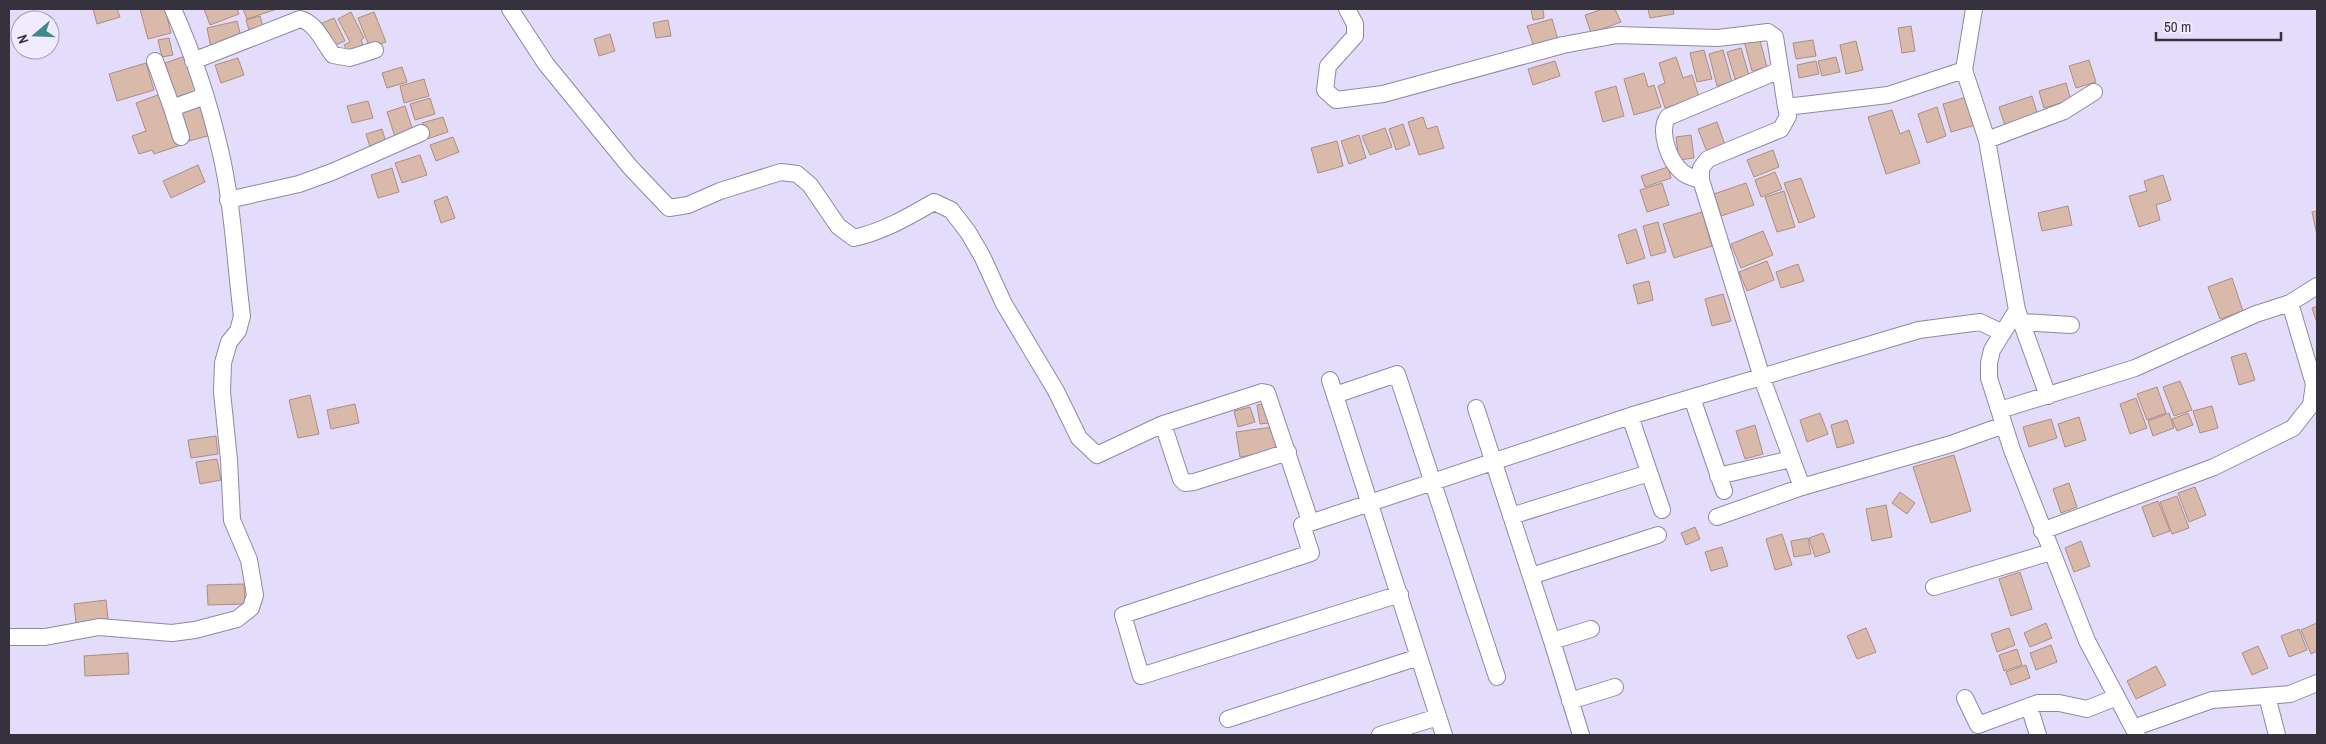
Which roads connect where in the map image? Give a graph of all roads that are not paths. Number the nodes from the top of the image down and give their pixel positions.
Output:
1 (173, 9) edge
2 (510, 9) edge
3 (1348, 9) edge
4 (1974, 9) edge
5 (375, 50) dead end
6 (193, 60) junction
7 (155, 61) dead end
8 (1780, 70) junction
9 (1964, 70) junction
10 (2094, 92) dead end
11 (205, 96) junction
12 (1786, 107) junction
13 (172, 108) junction
14 (421, 133) dead end
15 (182, 137) dead end
16 (1987, 140) junction
17 (1700, 180) junction
18 (228, 200) junction
19 (2317, 286) edge
20 (2290, 303) junction
21 (2019, 316) junction
22 (2071, 325) dead end
23 (2003, 333) junction
24 (1762, 376) junction
25 (2048, 396) junction
26 (1692, 398) junction
27 (1476, 408) dead end
28 (1630, 416) junction
29 (2002, 418) junction
30 (1163, 424) junction
31 (1288, 452) junction
32 (1787, 460) dead end
33 (1493, 462) junction
34 (1649, 473) junction
35 (1434, 482) junction
36 (1802, 487) junction
37 (1371, 503) junction
38 (1662, 510) dead end
39 (1511, 516) junction
40 (1717, 517) dead end
41 (1313, 522) junction
42 (2042, 531) junction
43 (1658, 535) dead end
44 (2051, 552) junction
45 (1531, 576) junction
46 (1934, 587) dead end
47 (1400, 594) junction
48 (1591, 629) dead end
49 (9, 637) edge
50 (1552, 641) junction
51 (1420, 657) junction
52 (1497, 677) dead end
53 (2317, 683) edge
54 (1614, 687) dead end
55 (2267, 696) junction
56 (2117, 697) junction
57 (1965, 698) dead end
58 (1570, 701) junction
59 (2029, 706) junction
60 (1438, 717) junction
61 (1228, 719) dead end
62 (1972, 730) edge
63 (2135, 731) edge
64 (1380, 735) edge
65 (1444, 735) edge
66 (1581, 735) edge
67 (2038, 735) edge
68 (2277, 735) edge

1 - 6 street
2 - 30 street
3 - 8 street
4 - 9 street
5 - 6 street
6 - 11 street
7 - 13 street
8 - 12 street
8 - 17 street
9 - 12 street
9 - 16 street
10 - 16 street
11 - 13 street
11 - 18 street
12 - 17 street
13 - 15 street
14 - 18 street
16 - 21 street
17 - 24 street
18 - 49 street
19 - 20 street
20 - 25 street
20 - 42 street
21 - 22 street
21 - 23 street
21 - 25 street
23 - 24 street
23 - 29 street
24 - 26 street
24 - 36 street
25 - 29 street
26 - 28 street
26 - 32 street
27 - 33 street
28 - 33 street
28 - 34 street
29 - 36 street
29 - 42 street
30 - 31 street
30 - 31 street
31 - 41 street
33 - 35 street
33 - 39 street
34 - 38 street
34 - 39 street
35 - 37 street
35 - 37 street
35 - 52 street
36 - 40 street
37 - 41 street
37 - 47 street
39 - 45 street
41 - 47 street
42 - 44 street
43 - 45 street
44 - 46 street
44 - 56 street
45 - 50 street
47 - 51 street
48 - 50 street
50 - 58 street
51 - 60 street
51 - 61 street
53 - 55 street
54 - 58 street
55 - 63 street
55 - 68 street
56 - 59 street
56 - 63 street
57 - 62 street
58 - 66 street
59 - 62 street
59 - 67 street
60 - 64 street
60 - 65 street

